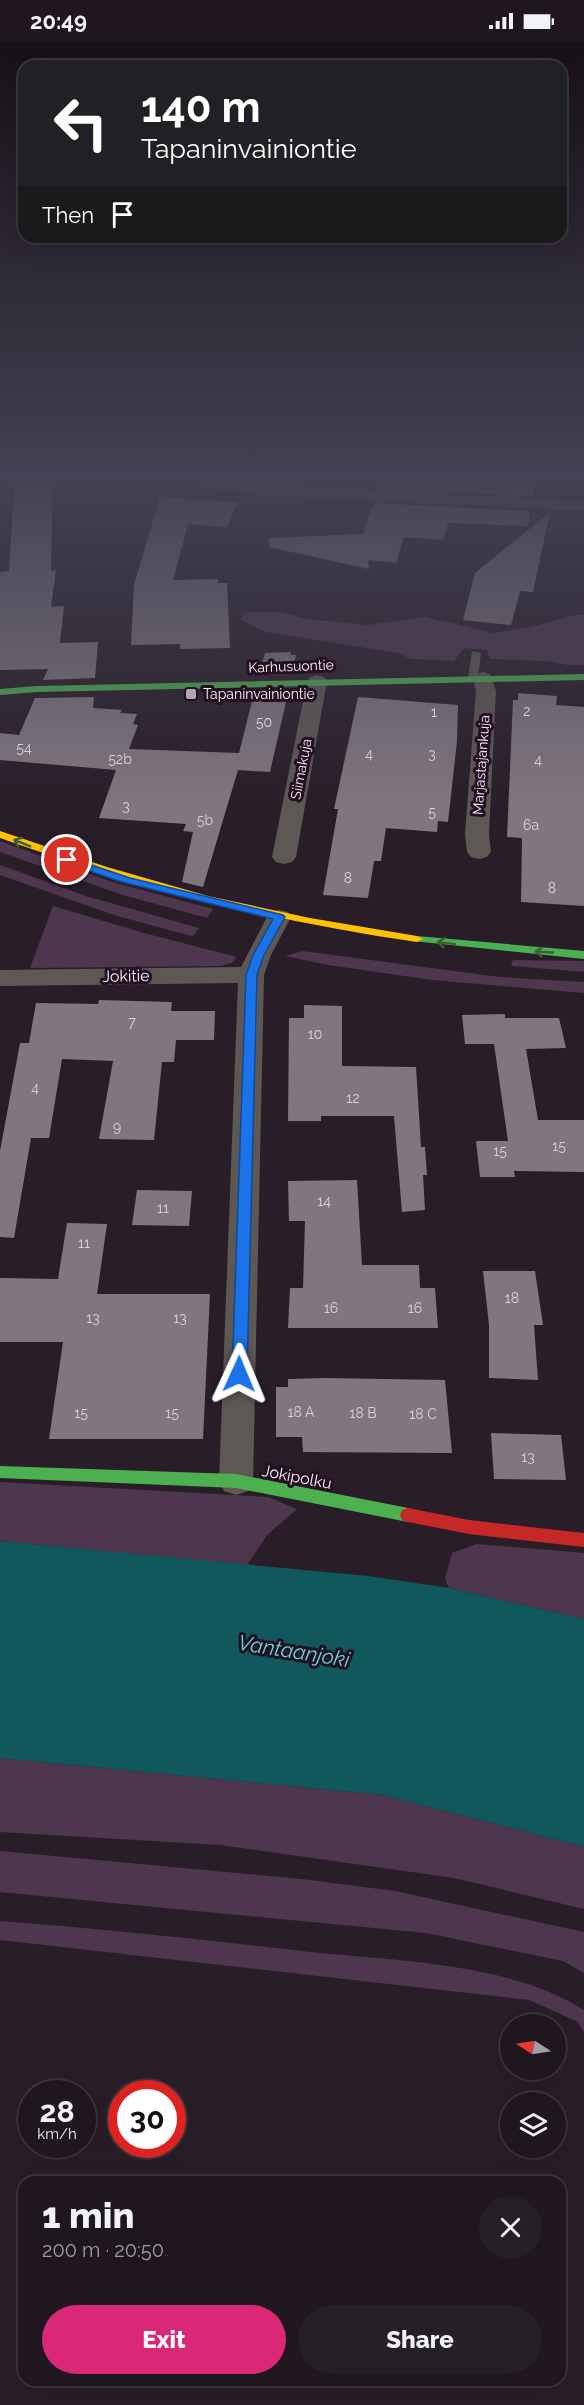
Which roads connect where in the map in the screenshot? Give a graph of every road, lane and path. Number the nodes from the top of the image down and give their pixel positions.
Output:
1 (476, 653) dead end
2 (584, 677) edge
3 (478, 678) junction
4 (317, 681) junction
5 (0, 692) edge
6 (0, 834) edge
7 (479, 852) dead end
8 (284, 857) dead end
9 (271, 932) junction
10 (584, 955) edge
11 (251, 975) junction
12 (0, 978) edge
13 (0, 1472) edge
14 (236, 1481) junction
15 (584, 1540) edge

1 - 3 lane
2 - 3 street, Karhusuontie
3 - 4 street, Karhusuontie
3 - 7 street, Marjastajankuja
4 - 5 street, Karhusuontie
4 - 8 street, Siimakuja
9 -> 6 street
10 -> 9 street
9 - 11 street
11 - 12 street, Jokitie
11 - 14 street
13 - 14 street, Jokipolku
14 - 15 street, Jokipolku

